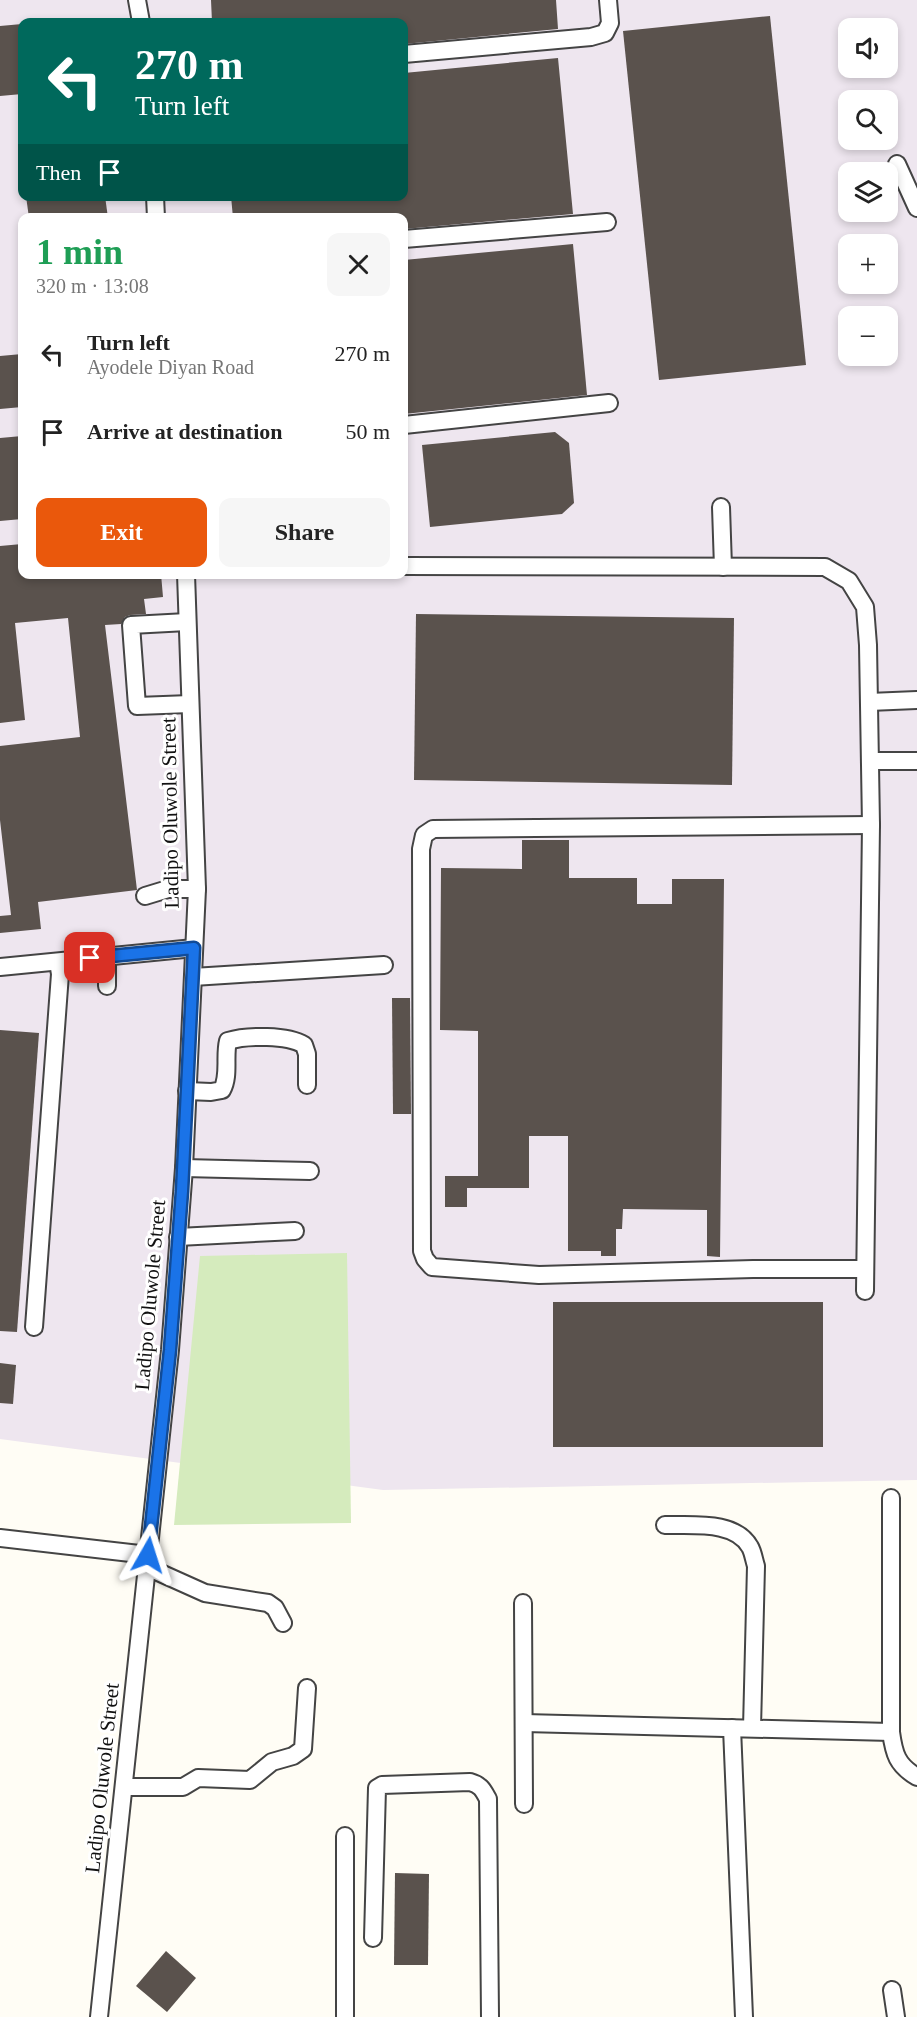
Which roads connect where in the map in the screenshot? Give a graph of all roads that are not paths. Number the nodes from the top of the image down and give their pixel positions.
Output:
1 (138, 0) edge
2 (608, 0) edge
3 (140, 18) edge
4 (408, 54) edge
5 (898, 166) edge
6 (917, 208) edge
7 (607, 222) dead end
8 (408, 239) edge
9 (609, 403) dead end
10 (408, 425) edge
11 (721, 507) dead end
12 (408, 566) edge
13 (723, 567) junction
14 (186, 579) edge
15 (187, 622) junction
16 (917, 700) edge
17 (869, 702) junction
18 (190, 704) junction
19 (870, 760) junction
20 (917, 760) edge
21 (871, 825) junction
22 (196, 889) junction
23 (145, 896) dead end
24 (194, 948) junction
25 (107, 957) junction
26 (57, 962) junction
27 (384, 965) dead end
28 (0, 967) edge
29 (193, 977) junction
30 (107, 986) dead end
31 (307, 1085) dead end
32 (187, 1090) junction
33 (183, 1168) junction
34 (310, 1171) dead end
35 (295, 1231) dead end
36 (178, 1237) junction
37 (865, 1269) junction
38 (865, 1291) dead end
39 (34, 1327) dead end
40 (891, 1498) dead end
41 (665, 1525) dead end
42 (0, 1538) edge
43 (148, 1561) junction
44 (523, 1603) dead end
45 (283, 1623) dead end
46 (307, 1688) dead end
47 (524, 1723) junction
48 (732, 1728) junction
49 (752, 1728) junction
50 (891, 1732) junction
51 (917, 1777) edge
52 (123, 1787) junction
53 (524, 1804) dead end
54 (345, 1836) dead end
55 (373, 1938) dead end
56 (892, 1990) dead end
57 (99, 2017) edge
58 (345, 2017) edge
59 (490, 2017) edge
60 (744, 2017) edge
61 (896, 2017) edge

1 - 3 street
2 - 4 street
5 - 6 street
7 - 8 street
9 - 10 street
11 - 13 street
12 - 13 street
13 - 17 street
14 - 15 street, Ladipo Oluwole Street
15 - 18 street, Ladipo Oluwole Street
15 - 18 street
16 - 17 street
17 - 19 street
18 - 22 street, Ladipo Oluwole Street
19 - 20 street
19 - 21 street
21 - 37 street
21 - 37 street
22 - 23 street
22 - 24 street, Ladipo Oluwole Street
24 - 25 street
24 - 29 street, Ladipo Oluwole Street
25 - 26 street
25 - 30 street
26 - 28 street
26 - 39 street
27 - 29 street
29 - 32 street, Ladipo Oluwole Street
31 - 32 street
32 - 33 street, Ladipo Oluwole Street
33 - 34 street
33 - 36 street, Ladipo Oluwole Street
35 - 36 street
36 - 43 street, Ladipo Oluwole Street
37 - 38 street
40 - 50 street
41 - 49 street
42 - 43 street
43 - 45 street
43 - 52 street, Ladipo Oluwole Street
44 - 47 street
46 - 52 street
47 - 48 street
47 - 53 street
48 - 49 street
48 - 60 street
49 - 50 street
50 - 51 street
52 - 57 street, Ladipo Oluwole Street
54 - 58 street
55 - 59 street
56 - 61 street

